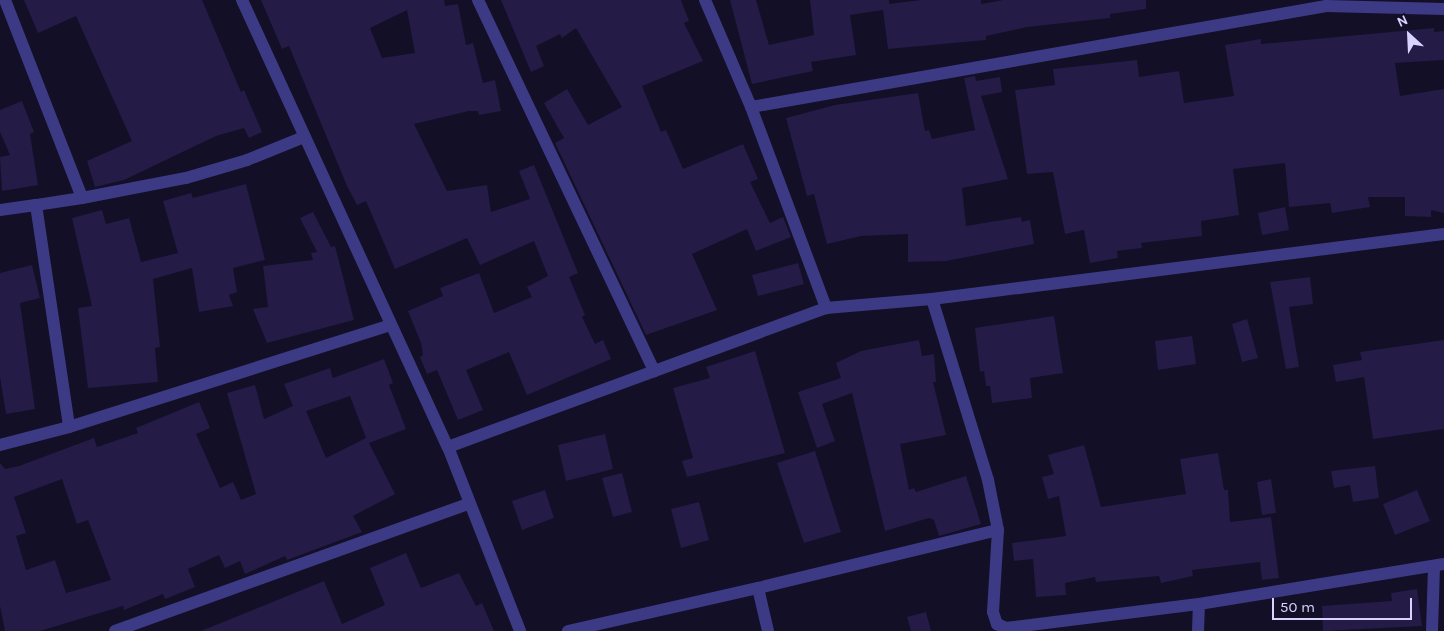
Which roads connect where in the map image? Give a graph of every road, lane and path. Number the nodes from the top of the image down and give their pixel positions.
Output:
1 (5, 0) edge
2 (242, 0) edge
3 (478, 0) edge
4 (705, 0) edge
5 (1324, 3) edge
6 (1444, 9) edge
7 (751, 107) junction
8 (304, 137) junction
9 (82, 198) junction
10 (36, 205) junction
11 (0, 210) edge
12 (1444, 234) edge
13 (932, 299) junction
14 (826, 308) junction
15 (390, 325) junction
16 (654, 371) junction
17 (69, 427) junction
18 (0, 445) edge
19 (448, 447) junction
20 (470, 503) junction
21 (998, 530) junction
22 (1439, 566) edge
23 (758, 588) junction
24 (1199, 604) junction
25 (1006, 630) edge
26 (115, 631) edge
27 (520, 631) edge
28 (568, 631) edge
29 (768, 631) edge
30 (1198, 631) edge
31 (1432, 631) edge

1 - 9 street
2 - 8 street
3 - 16 street
4 - 7 street
5 - 6 street
5 - 7 street
7 - 14 street
8 - 9 street
8 - 15 street
9 - 10 street
10 - 11 street
10 - 17 street
12 - 13 street
13 - 14 street
13 - 21 street
14 - 16 street
15 - 17 street
15 - 19 street
16 - 19 street
17 - 18 street
19 - 20 street
20 - 26 street
20 - 27 street
21 - 23 street
21 - 25 street
22 - 24 street
22 - 31 street
23 - 28 street
23 - 29 street
24 - 25 street
24 - 30 street

